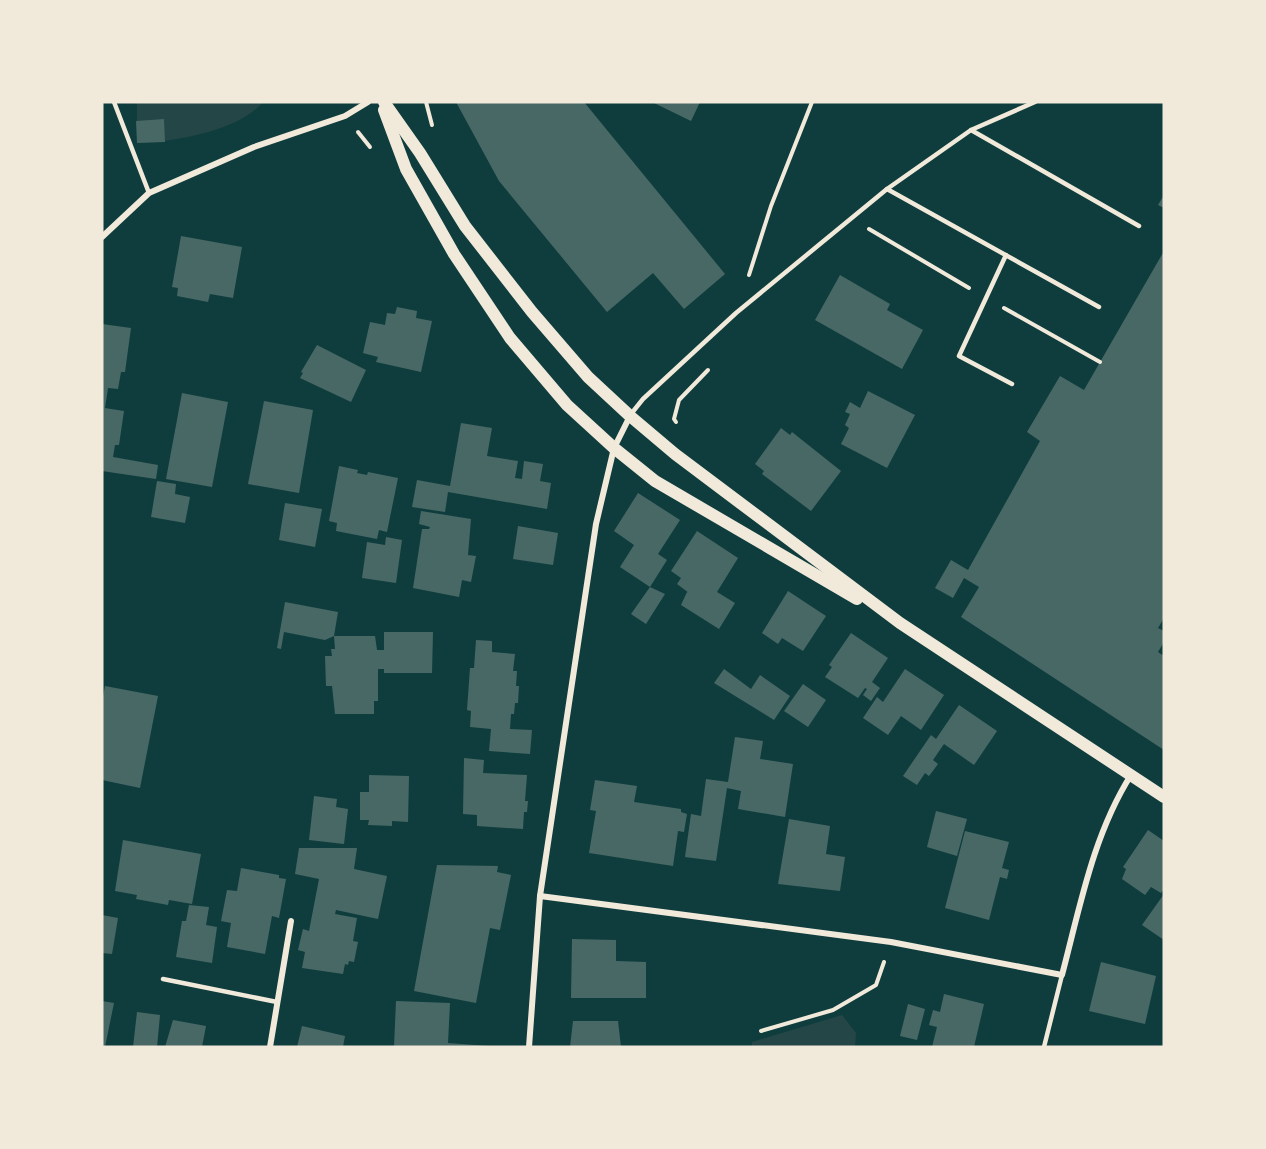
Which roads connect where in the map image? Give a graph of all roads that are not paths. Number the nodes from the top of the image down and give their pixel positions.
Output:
1 (114, 102) edge
2 (368, 102) edge
3 (382, 102) edge
4 (1035, 102) edge
5 (971, 130) junction
6 (887, 189) junction
7 (149, 193) junction
8 (1139, 226) dead end
9 (102, 237) edge
10 (1006, 255) junction
11 (1099, 307) dead end
12 (1012, 384) dead end
13 (630, 416) junction
14 (614, 448) junction
15 (900, 622) junction
16 (1131, 775) junction
17 (1164, 796) edge
18 (540, 896) junction
19 (291, 921) dead end
20 (1062, 975) junction
21 (163, 979) dead end
22 (278, 1002) junction
23 (270, 1047) edge
24 (529, 1047) edge
25 (1044, 1047) edge

1 - 7 lane
2 - 7 street
3 - 13 main road
3 - 14 main road
4 - 5 lane
5 - 6 lane
5 - 8 lane
6 - 10 lane
6 - 13 lane
7 - 9 street
10 - 11 lane
10 - 12 lane
13 - 14 street
13 - 15 main road
14 - 15 main road
14 - 18 street
15 - 16 main road
16 - 17 main road
16 - 20 street
18 - 20 street
18 - 24 street
19 - 22 street
20 - 25 lane
21 - 22 lane
22 - 23 street

